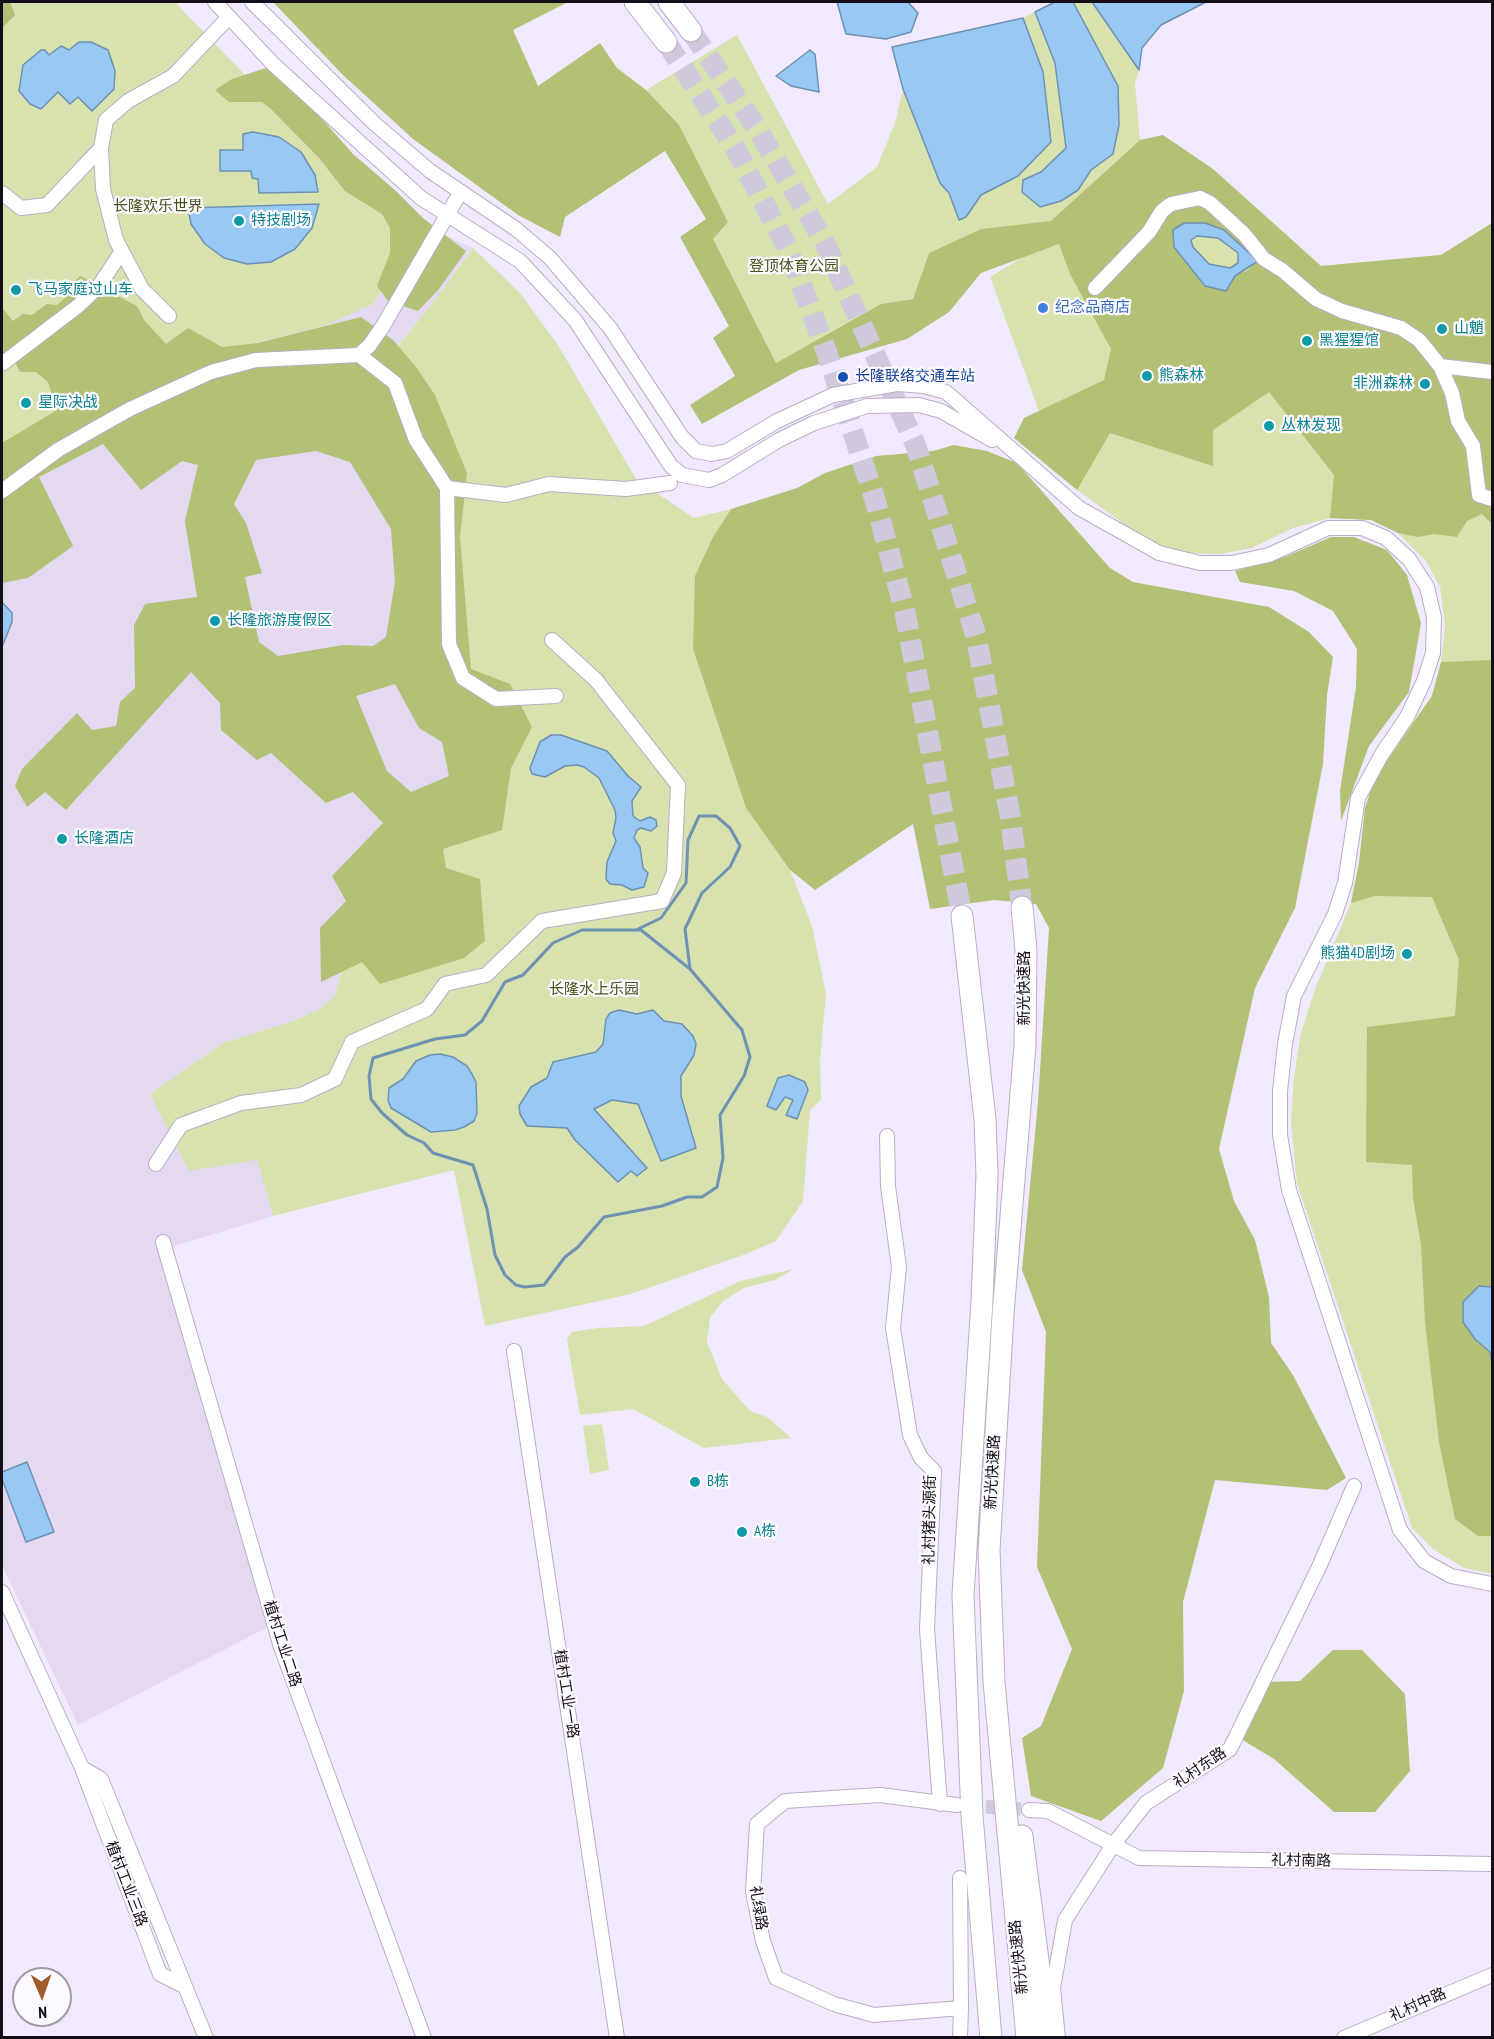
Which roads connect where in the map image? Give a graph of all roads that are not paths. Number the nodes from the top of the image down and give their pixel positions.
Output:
1 (215, 2) edge
2 (252, 2) edge
3 (635, 2) edge
4 (669, 2) edge
5 (229, 17) junction
6 (691, 31) tunnel mouth
7 (666, 42) tunnel mouth
8 (101, 148) junction
9 (2, 193) edge
10 (460, 193) junction
11 (447, 214) junction
12 (122, 251) junction
13 (1095, 288) dead end
14 (169, 316) dead end
15 (359, 355) junction
16 (2, 364) edge
17 (1440, 366) junction
18 (1492, 372) edge
19 (1009, 448) junction
20 (670, 483) dead end
21 (447, 488) junction
22 (2, 491) edge
23 (1492, 499) edge
24 (552, 640) dead end
25 (556, 696) dead end
26 (1022, 907) tunnel mouth
27 (962, 916) tunnel mouth
28 (887, 1136) dead end
29 (156, 1164) dead end
30 (163, 1242) dead end
31 (514, 1351) dead end
32 (1354, 1486) dead end
33 (1492, 1584) edge
34 (2, 1592) edge
35 (992, 1624) junction
36 (940, 1804) junction
37 (957, 1805) tunnel mouth
38 (1029, 1810) tunnel mouth
39 (1113, 1845) junction
40 (1492, 1864) edge
41 (960, 1878) dead end
42 (979, 1912) junction
43 (1492, 1975) edge
44 (961, 2008) junction
45 (206, 2037) edge
46 (424, 2037) edge
47 (617, 2037) edge
48 (960, 2037) edge
49 (980, 2037) edge
50 (991, 2037) edge
51 (1027, 2037) edge
52 (1048, 2037) edge
53 (1059, 2037) edge
54 (1344, 2037) edge

1 - 5 street
2 - 10 street
3 - 7 highway
4 - 6 highway
5 - 8 street
5 - 11 street
8 - 9 street
8 - 12 street
10 - 11 street
10 - 19 street
11 - 15 street
11 - 19 street
12 - 14 street
12 - 16 street
13 - 17 street
15 - 21 street
15 - 22 street
17 - 18 street
17 - 23 street
19 - 33 street
20 - 21 street
21 - 25 street
24 - 29 street
26 - 35 highway, 新光快速路
27 - 42 highway, 新光快速路
28 - 36 street, 礼村猪头源街
30 - 46 street, 植村工业二路
31 - 47 street, 植村工业一路
32 - 39 street, 礼村东路
34 - 45 street, 植村工业三路
35 - 51 highway, 新光快速路
35 - 52 highway
36 - 37 street, 礼绿路
36 - 44 street, 礼绿路
38 - 39 street
39 - 40 street, 礼村南路
39 - 53 street, 礼村东路
41 - 44 street
42 - 49 highway
42 - 50 highway, 新光快速路
43 - 54 street, 礼村中路
44 - 48 street

